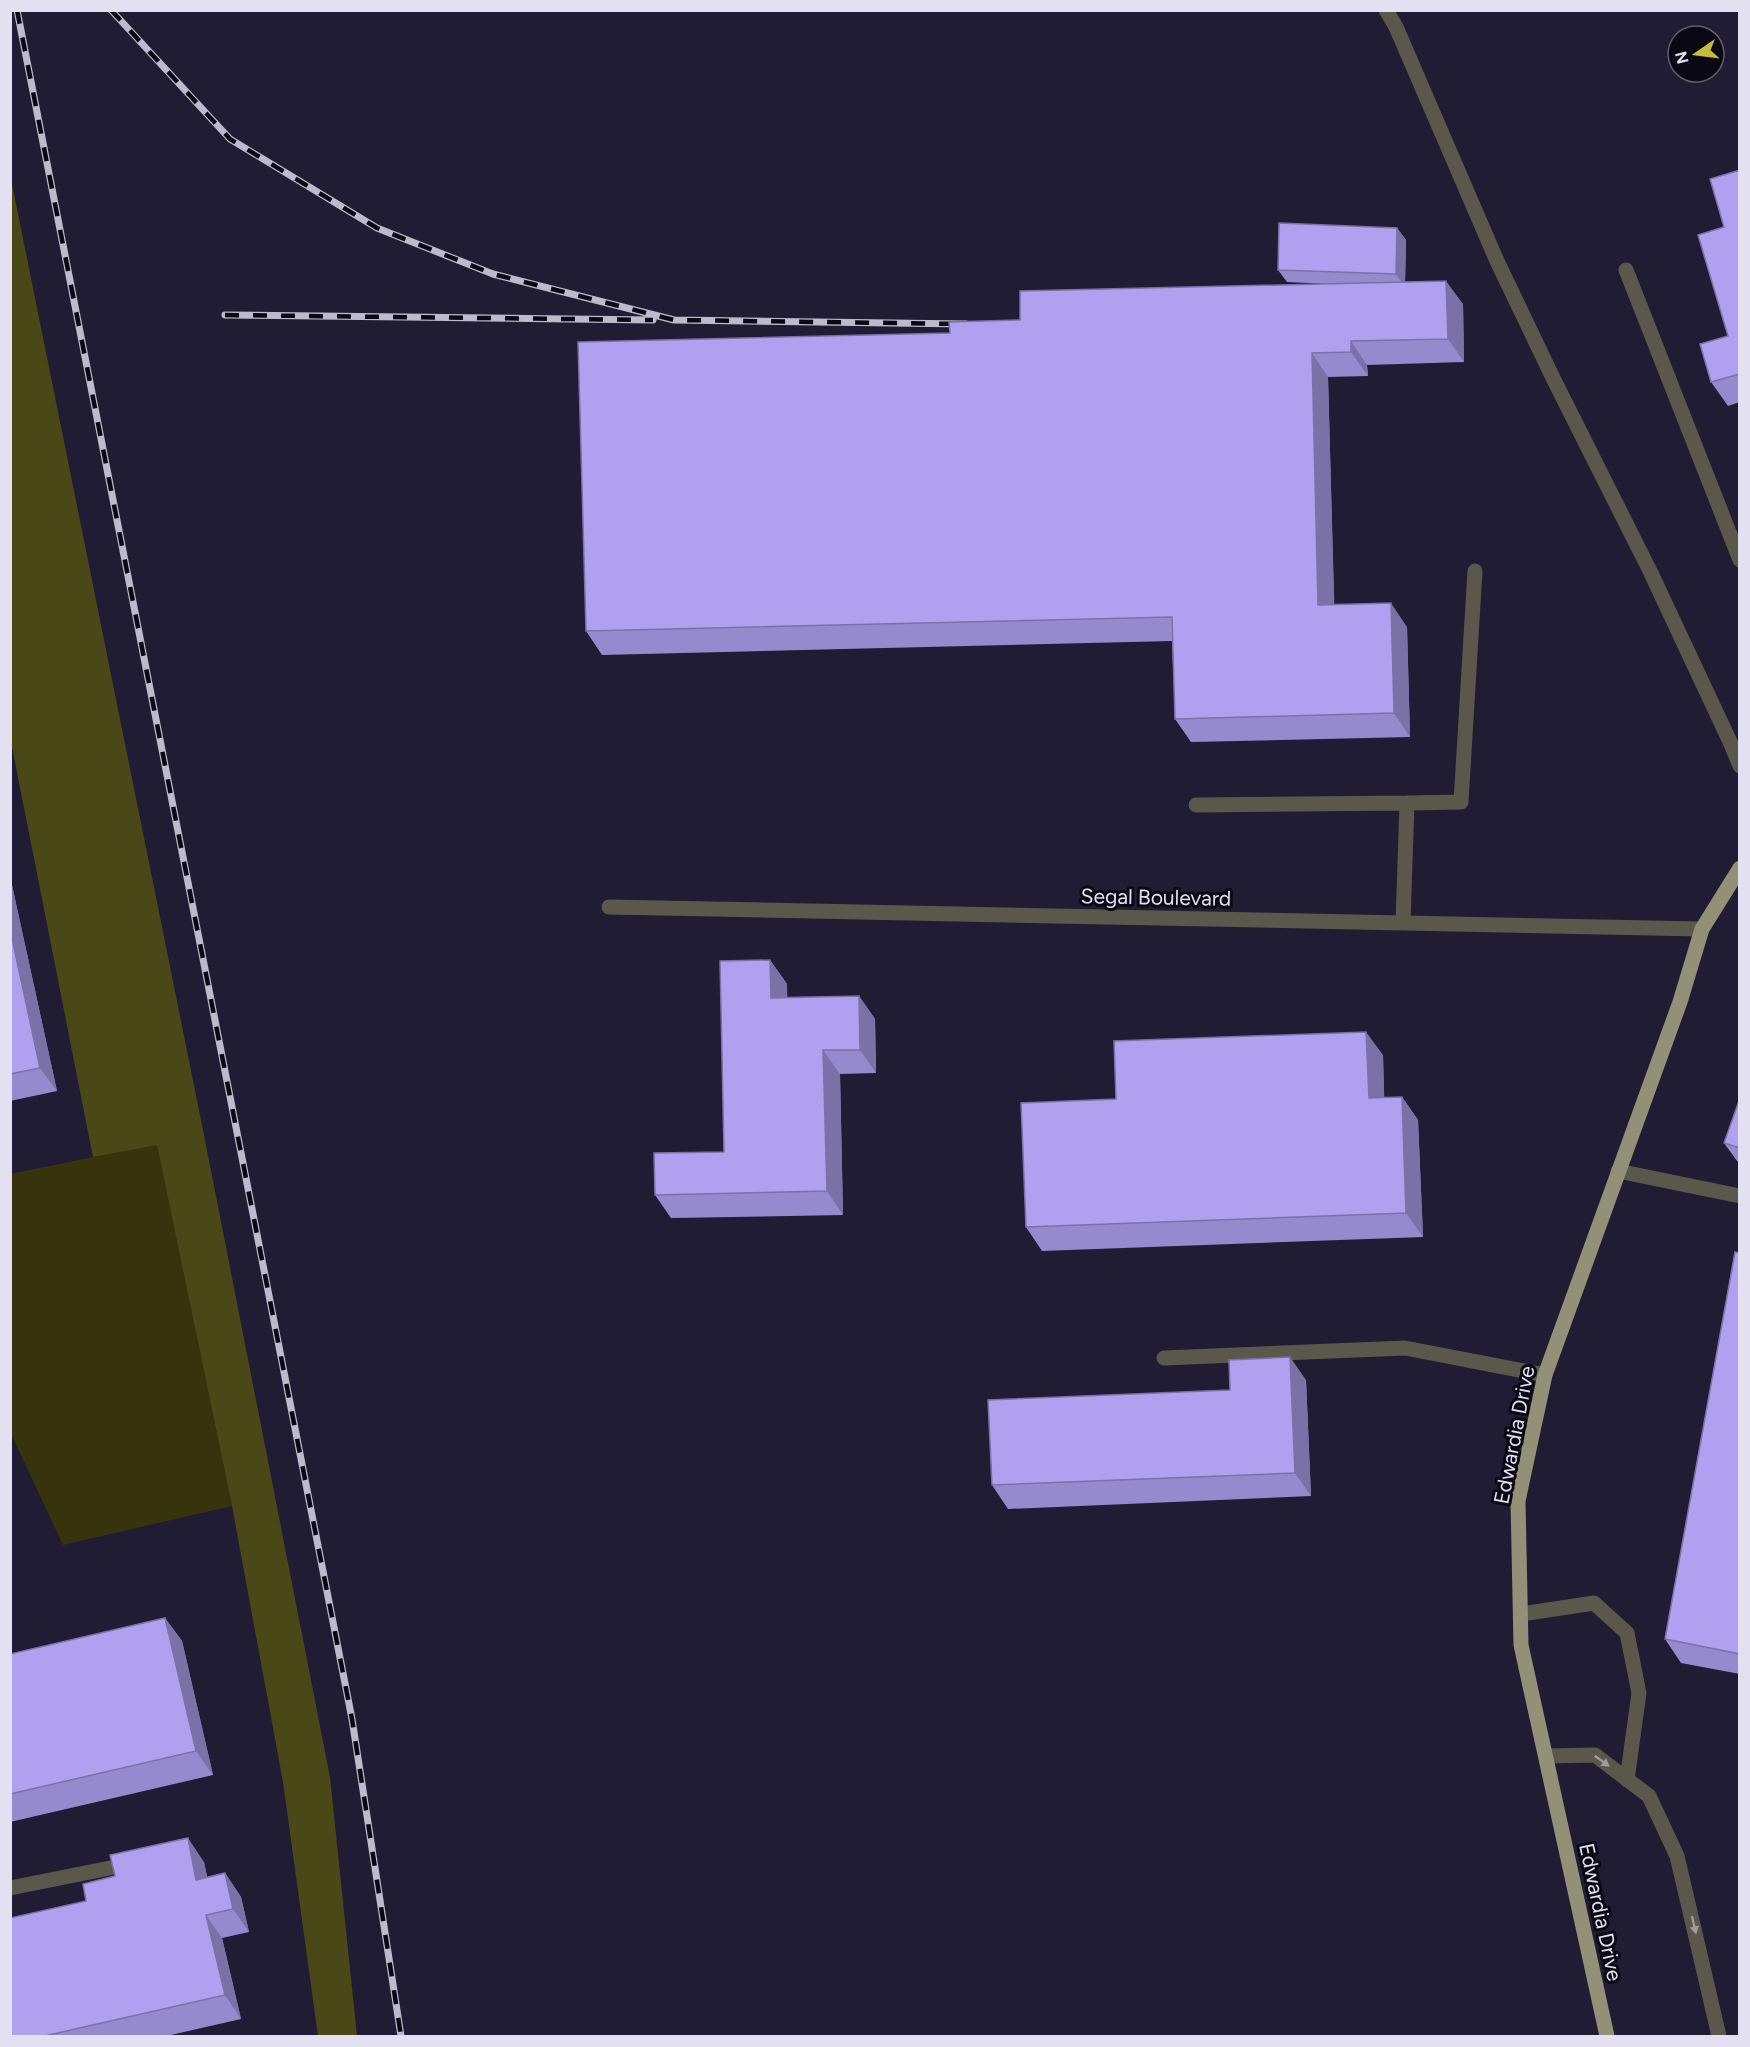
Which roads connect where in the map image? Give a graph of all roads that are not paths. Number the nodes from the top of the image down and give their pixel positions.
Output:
1 (1386, 10) edge
2 (1626, 270) dead end
3 (1740, 560) edge
4 (1475, 571) dead end
5 (1740, 766) edge
6 (1407, 803) junction
7 (1196, 805) dead end
8 (1740, 868) edge
9 (609, 907) dead end
10 (1403, 923) junction
11 (1702, 929) junction
12 (1618, 1171) junction
13 (1740, 1196) edge
14 (1164, 1358) dead end
15 (1545, 1375) junction
16 (1521, 1614) junction
17 (1546, 1756) junction
18 (1627, 1779) junction
19 (110, 1868) dead end
20 (10, 1888) edge
21 (1607, 2037) edge
22 (1719, 2037) edge

1 - 5 street
2 - 3 street
4 - 6 street
6 - 7 street
6 - 10 street
8 - 11 main road, Edwardia Drive
9 - 10 street, Segal Boulevard
10 - 11 street, Segal Boulevard
11 - 12 main road, Edwardia Drive
12 - 13 street
12 - 15 main road, Edwardia Drive
14 - 15 street
15 - 16 main road, Edwardia Drive
16 - 17 main road, Edwardia Drive
16 - 18 street
17 -> 18 street
17 - 21 main road, Edwardia Drive
18 -> 22 street
19 - 20 street

